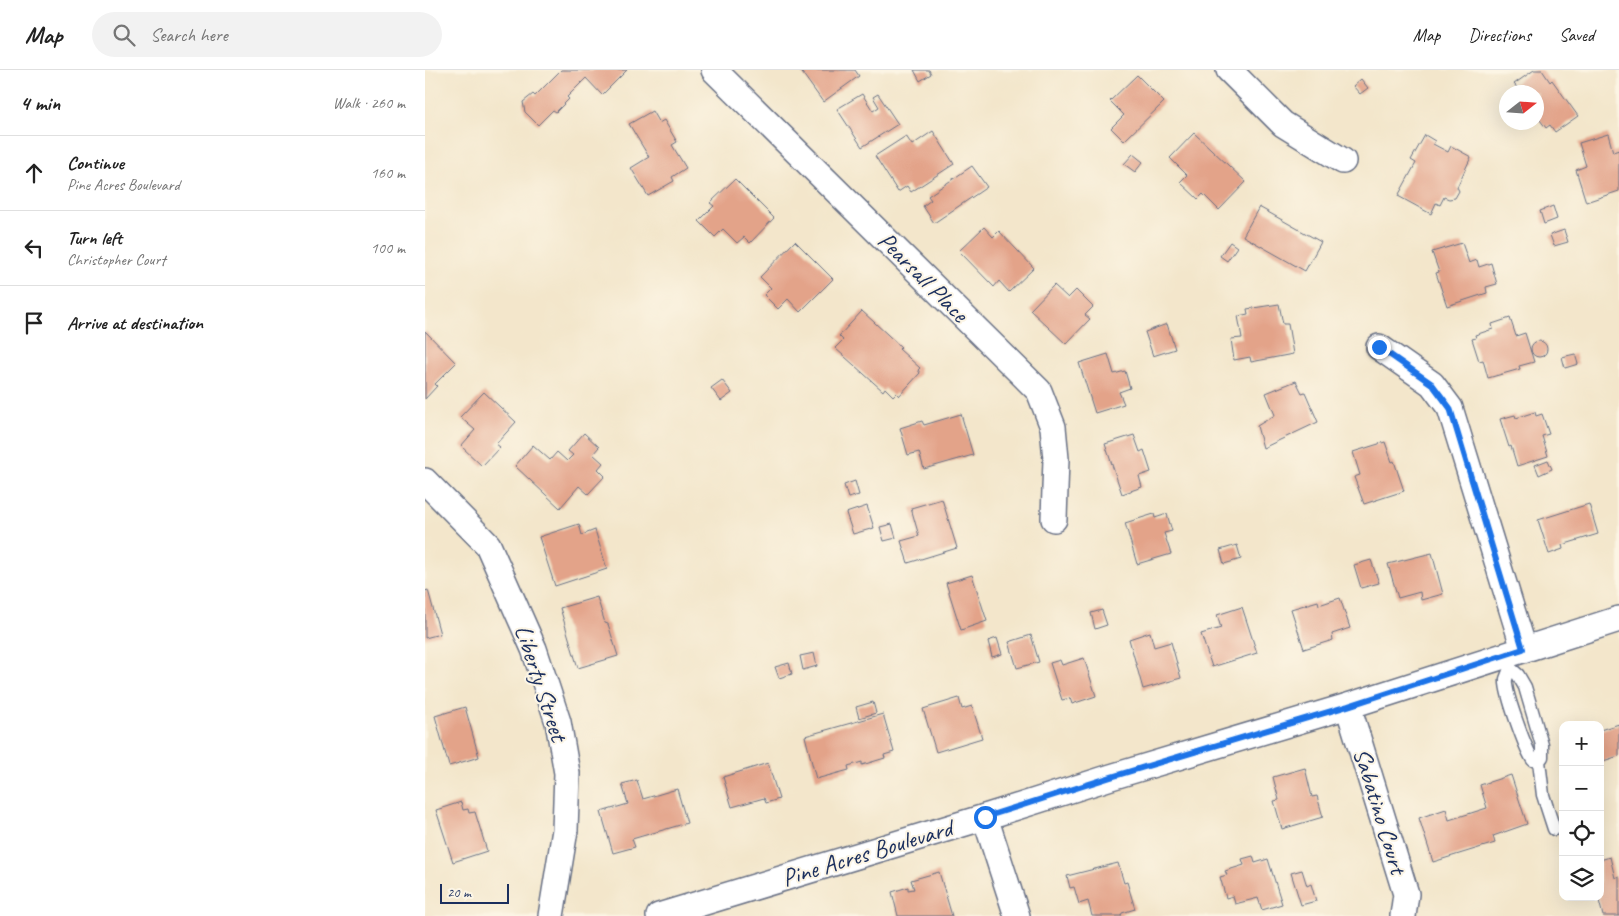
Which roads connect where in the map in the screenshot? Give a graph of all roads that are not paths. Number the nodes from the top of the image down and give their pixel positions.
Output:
1 (714, 70) edge
2 (1229, 70) edge
3 (1343, 161) dead end
4 (1379, 347) dead end
5 (425, 481) edge
6 (1054, 519) dead end
7 (1619, 619) edge
8 (1513, 657) junction
9 (1348, 706) junction
10 (1539, 761) junction
11 (985, 817) junction
12 (1554, 829) dead end
13 (551, 916) edge
14 (659, 916) edge
15 (1017, 916) edge
16 (1403, 916) edge

1 - 6 street, Pearsall Place
2 - 3 street
4 - 8 street
5 - 13 street, Liberty Street
7 - 8 street, Pine Acres Boulevard
8 - 9 street, Pine Acres Boulevard
8 - 10 lane
8 - 10 lane
9 - 11 street, Pine Acres Boulevard
9 - 16 street, Sabatino Court
10 - 12 lane
11 - 14 street, Pine Acres Boulevard
11 - 15 street

